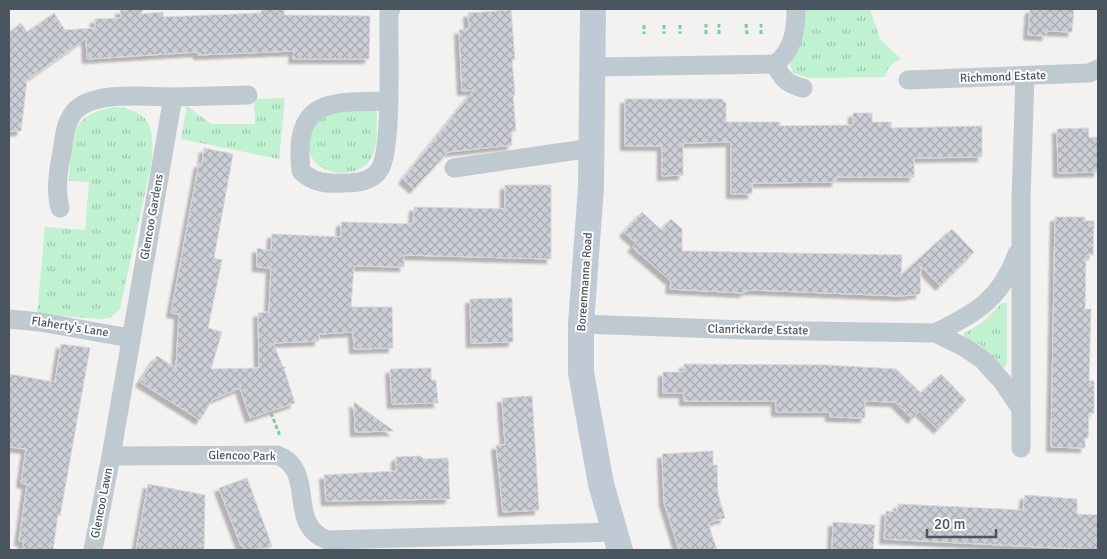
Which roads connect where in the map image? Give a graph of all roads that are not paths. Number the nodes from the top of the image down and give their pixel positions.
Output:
1 (391, 9) edge
2 (593, 9) edge
3 (796, 9) edge
4 (775, 64) junction
5 (593, 67) junction
6 (1098, 69) edge
7 (1025, 77) junction
8 (908, 80) dead end
9 (803, 88) dead end
10 (248, 95) dead end
11 (173, 97) junction
12 (387, 101) junction
13 (592, 148) junction
14 (454, 168) dead end
15 (60, 208) dead end
16 (1021, 245) junction
17 (9, 319) edge
18 (581, 324) junction
19 (935, 333) junction
20 (130, 338) junction
21 (1020, 409) junction
22 (1021, 448) dead end
23 (112, 456) junction
24 (618, 541) edge
25 (383, 545) edge
26 (93, 550) edge

1 - 12 street
2 - 5 main road, Boreenmanna Road
3 - 4 street
4 - 5 street
4 - 9 street
5 - 13 main road, Boreenmanna Road
6 - 7 street, Richmond Estate
7 - 8 street, Richmond Estate
7 - 16 street, Clanrickarde Estate
10 - 11 street
11 - 15 street
11 - 20 street, Glencoo Gardens
12 - 12 street
13 - 14 street
13 - 18 main road, Boreenmanna Road
16 - 19 street, Clanrickarde Estate
16 - 21 street, Clanrickarde Estate
17 - 20 street, Flaherty's Lane
18 - 19 street, Clanrickarde Estate
18 - 24 main road, Boreenmanna Road
19 - 21 street, Clanrickarde Estate
20 - 23 street
21 - 22 street, Clanrickarde Estate
23 - 25 street, Glencoo Park
23 - 26 street, Glencoo Lawn
24 - 25 street, Glencoo Park

